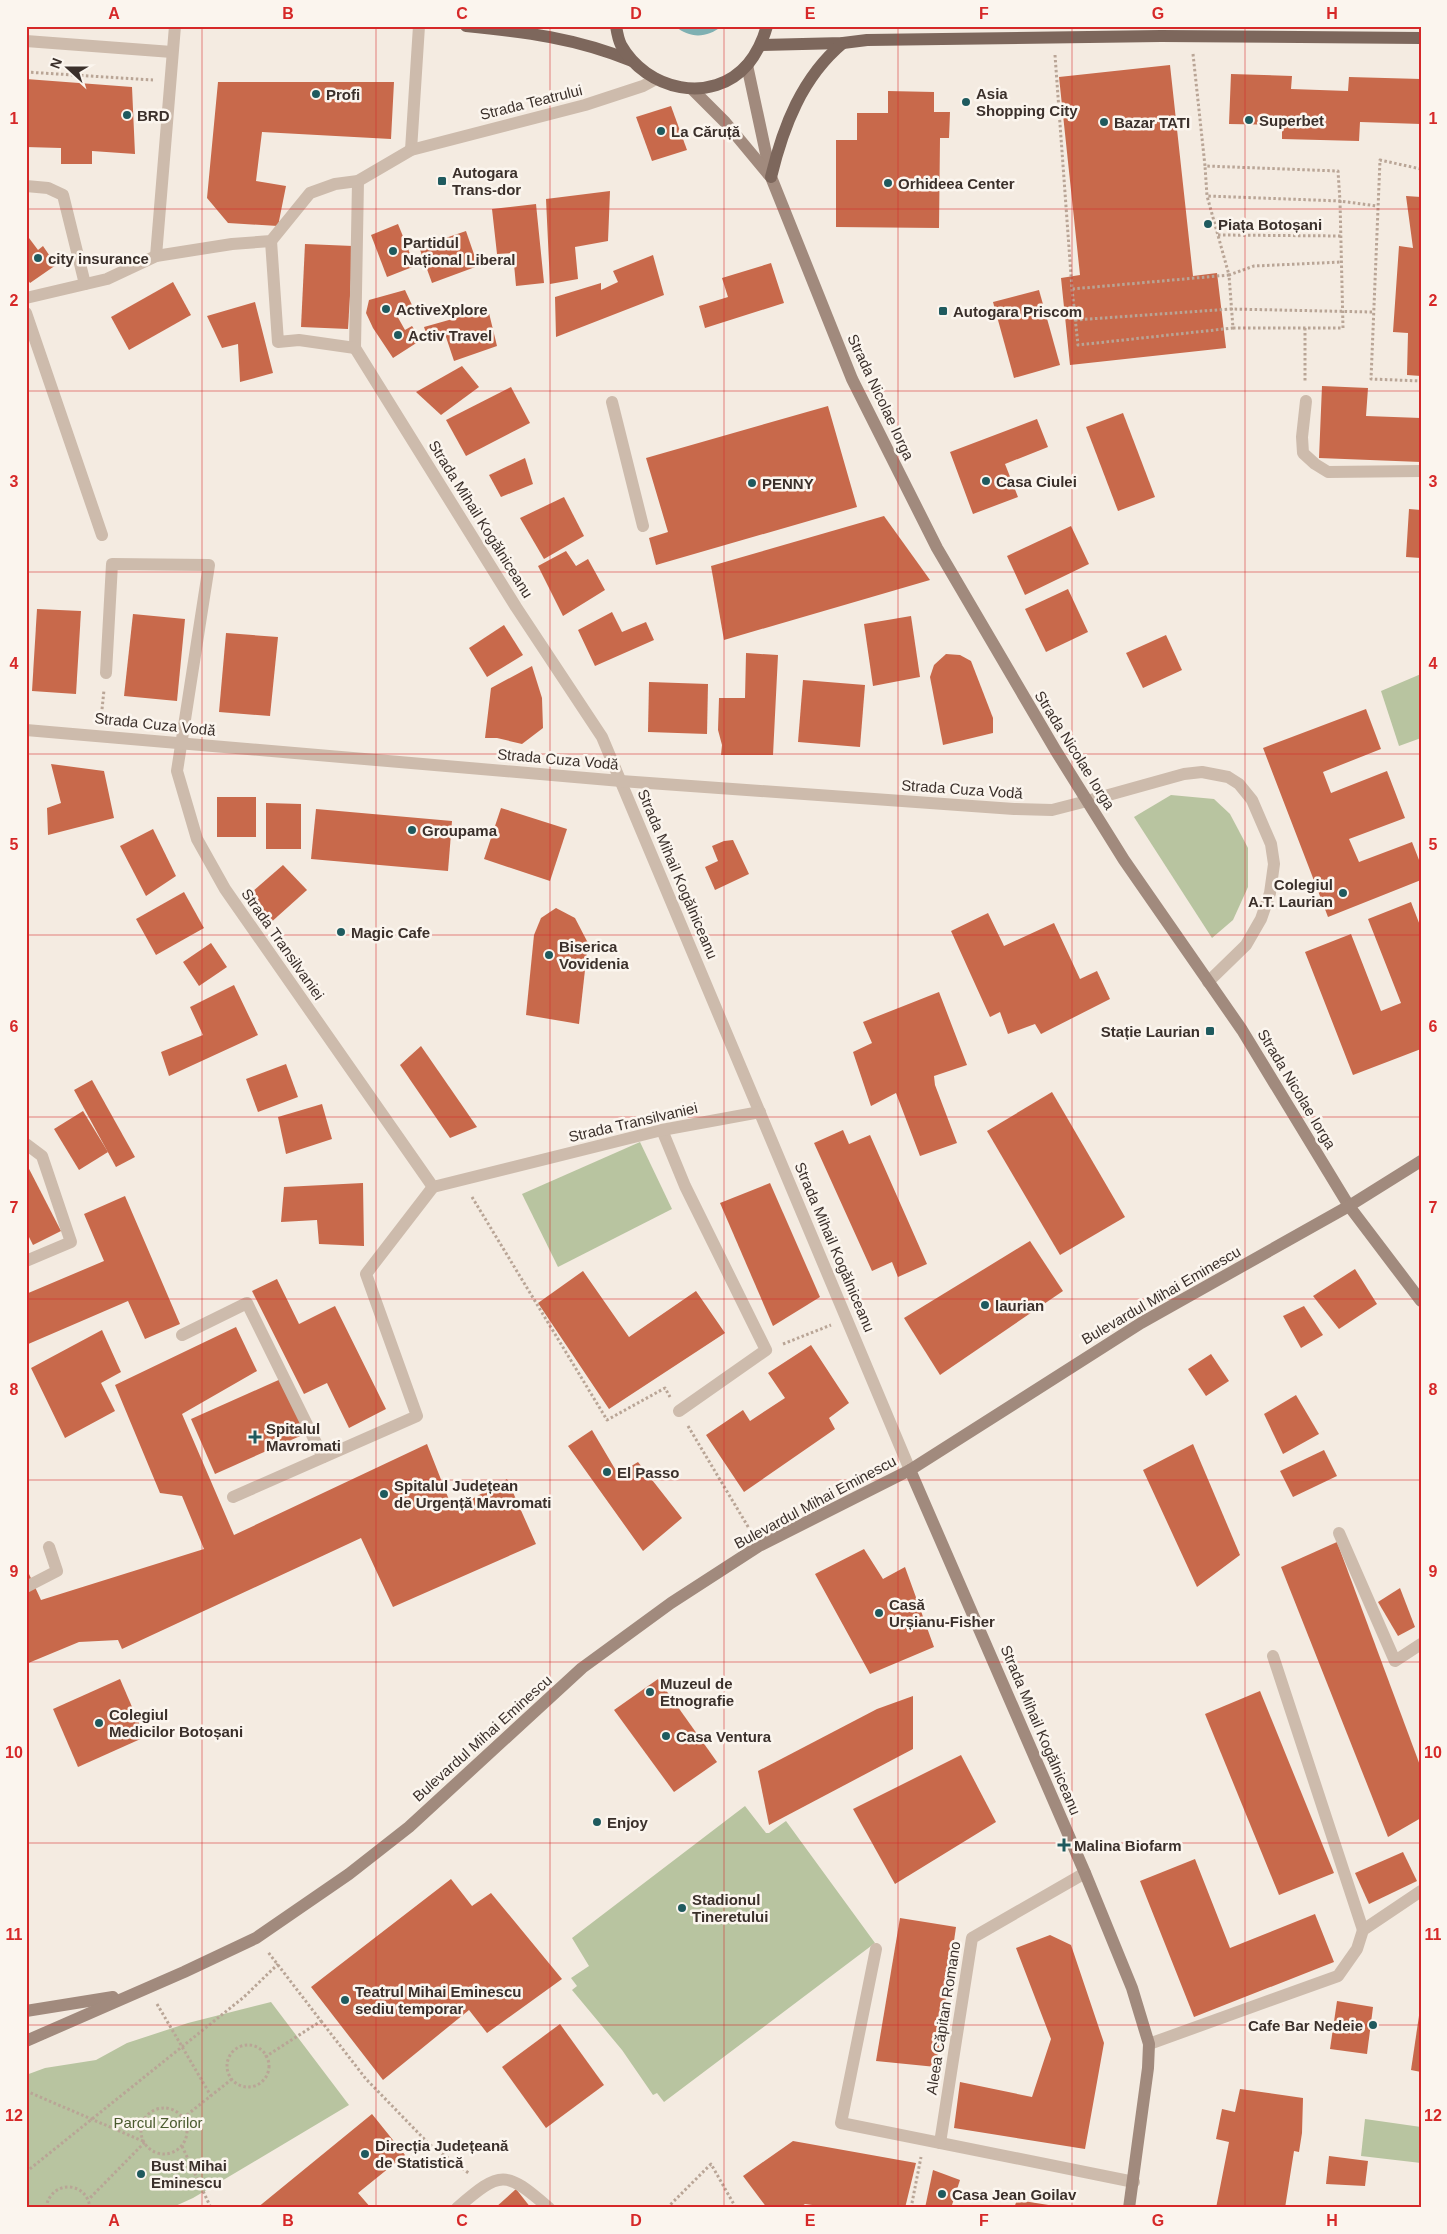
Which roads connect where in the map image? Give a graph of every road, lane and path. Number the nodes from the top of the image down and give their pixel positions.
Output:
1 (175, 26) edge
2 (419, 26) edge
3 (466, 26) edge
4 (616, 26) edge
5 (767, 26) edge
6 (1191, 36) junction
7 (1054, 38) junction
8 (1421, 38) edge
9 (26, 41) edge
10 (843, 43) junction
11 (761, 45) junction
12 (172, 52) junction
13 (632, 61) junction
14 (748, 65) junction
15 (26, 72) edge
16 (656, 79) junction
17 (169, 81) junction
18 (692, 89) junction
19 (411, 150) junction
20 (1205, 166) junction
21 (1421, 169) edge
22 (771, 177) junction
23 (358, 181) junction
24 (26, 186) edge
25 (1207, 196) junction
26 (1340, 201) junction
27 (1377, 206) junction
28 (1218, 235) junction
29 (1341, 236) junction
30 (271, 241) junction
31 (156, 256) junction
32 (1342, 262) junction
33 (1229, 275) junction
34 (85, 284) junction
35 (1072, 290) junction
36 (26, 298) edge
37 (1231, 308) junction
38 (1343, 310) junction
39 (1372, 312) junction
40 (26, 313) edge
41 (1076, 320) junction
42 (1233, 328) junction
43 (1305, 328) junction
44 (355, 348) junction
45 (1421, 381) edge
46 (1306, 401) joint
47 (612, 402) dead end
48 (1421, 471) edge
49 (643, 526) dead end
50 (102, 535) dead end
51 (106, 673) joint
52 (26, 730) edge
53 (100, 734) junction
54 (180, 744) junction
55 (622, 781) junction
56 (1087, 801) junction
57 (1208, 982) junction
58 (760, 1112) junction
59 (662, 1130) junction
60 (26, 1144) edge
61 (1421, 1162) edge
62 (461, 1179) junction
63 (433, 1187) junction
64 (1349, 1206) junction
65 (26, 1261) edge
66 (1421, 1301) edge
67 (847, 1319) junction
68 (182, 1335) dead end
69 (766, 1350) junction
70 (679, 1411) junction
71 (323, 1457) junction
72 (910, 1470) junction
73 (233, 1497) dead end
74 (1339, 1533) dead end
75 (760, 1546) junction
76 (49, 1547) dead end
77 (26, 1587) edge
78 (1421, 1644) edge
79 (1273, 1656) dead end
80 (1085, 1873) junction
81 (1421, 1891) edge
82 (1363, 1930) junction
83 (256, 1938) junction
84 (876, 1949) dead end
85 (278, 1964) junction
86 (147, 1988) junction
87 (130, 1994) junction
88 (26, 2011) edge
89 (321, 2021) junction
90 (26, 2041) edge
91 (1149, 2044) junction
92 (182, 2046) junction
93 (266, 2057) junction
94 (232, 2079) junction
95 (26, 2091) edge
96 (211, 2096) junction
97 (183, 2118) junction
98 (92, 2119) junction
99 (924, 2140) junction
100 (144, 2142) junction
101 (940, 2143) junction
102 (182, 2146) junction
103 (26, 2172) edge
104 (1134, 2182) junction
105 (484, 2185) junction
106 (89, 2199) junction
107 (46, 2208) edge
108 (90, 2208) edge
109 (212, 2208) edge
110 (457, 2208) edge
111 (549, 2208) edge
112 (666, 2208) edge
113 (736, 2208) edge
114 (911, 2208) edge
115 (1129, 2208) edge

1 - 12 street
2 - 19 street
3 - 13 main road
4 - 13 main road
5 - 11 main road
6 - 7 main road
6 - 8 main road
6 - 20 path
7 - 10 main road
7 - 35 path
9 - 12 street
10 - 11 main road
10 - 22 main road
11 - 14 main road
12 - 17 street
13 - 16 main road
14 - 18 main road
14 - 22 main road, Strada Nicolae Iorga
15 - 17 path
16 - 18 main road
16 - 19 street, Strada Teatrului
17 - 31 street
18 - 22 main road, Strada Nicolae Iorga
19 - 23 street, Strada Teatrului
20 - 25 path
20 - 26 path
21 - 27 path
22 - 56 main road, Strada Nicolae Iorga
23 - 30 street, Strada Teatrului
23 - 44 street
24 - 34 street
25 - 26 path
25 - 28 path
26 - 27 path
26 - 29 path
27 - 39 path
28 - 29 path
28 - 33 path
29 - 32 path
30 - 31 street
30 - 44 street
31 - 34 street
32 - 33 path
32 - 38 path
33 - 35 path
33 - 37 path
34 - 36 street
35 - 41 path
37 - 38 path
37 - 41 path
37 - 42 path
38 - 39 path
38 - 43 path
39 - 45 path
40 - 50 street
41 - 42 path
42 - 43 path
43 - 46 path
44 - 55 street, Strada Mihail Kogălniceanu
46 - 48 street
47 - 49 street
51 - 53 path
51 - 54 street, Strada Transilvaniei
52 - 53 street, Strada Cuza Vodă
53 - 54 street, Strada Cuza Vodă
54 - 55 street, Strada Cuza Vodă
54 - 63 street, Strada Transilvaniei
55 - 56 street, Strada Cuza Vodă
55 - 58 street, Strada Mihail Kogălniceanu
56 - 57 main road, Strada Nicolae Iorga
56 - 57 street, Strada Cuza Vodă
57 - 64 main road, Strada Nicolae Iorga
58 - 59 street, Strada Transilvaniei
58 - 67 street, Strada Mihail Kogălniceanu
59 - 62 street, Strada Transilvaniei
59 - 69 street
60 - 65 street
61 - 64 main road, Bulevardul Mihai Eminescu
62 - 63 street, Strada Transilvaniei
62 - 70 path
63 - 71 street
64 - 66 main road, Strada Nicolae Iorga
64 - 72 main road, Bulevardul Mihai Eminescu
67 - 69 path
67 - 72 street, Strada Mihail Kogălniceanu
68 - 71 street
69 - 70 street
70 - 75 path
71 - 73 street
72 - 75 main road, Bulevardul Mihai Eminescu
72 - 80 main road, Strada Mihail Kogălniceanu
74 - 78 street
75 - 83 main road, Bulevardul Mihai Eminescu
76 - 77 street
79 - 82 street
80 - 91 main road, Strada Mihail Kogălniceanu
80 - 101 street, Aleea Căpitan Romano
81 - 82 street
82 - 91 street
83 - 85 path
83 - 86 main road, Bulevardul Mihai Eminescu
84 - 99 street
85 - 89 path
85 - 92 path
86 - 87 main road, Bulevardul Mihai Eminescu
86 - 92 path
87 - 88 main road, Bulevardul Mihai Eminescu
87 - 90 main road, Bulevardul Mihai Eminescu
89 - 93 path
89 - 105 path
91 - 104 main road, Strada Mihail Kogălniceanu
92 - 96 path
92 - 98 path
93 - 94 path
93 - 94 path
94 - 96 path
95 - 98 path
96 - 97 path
97 - 100 path
97 - 102 path
98 - 100 path
98 - 103 path
99 - 101 street
99 - 114 path
100 - 102 path
100 - 106 path
101 - 104 street
102 - 109 path
104 - 115 main road, Strada Mihail Kogălniceanu
105 - 110 street
105 - 111 street
106 - 107 path
106 - 108 path
112 - 113 path

